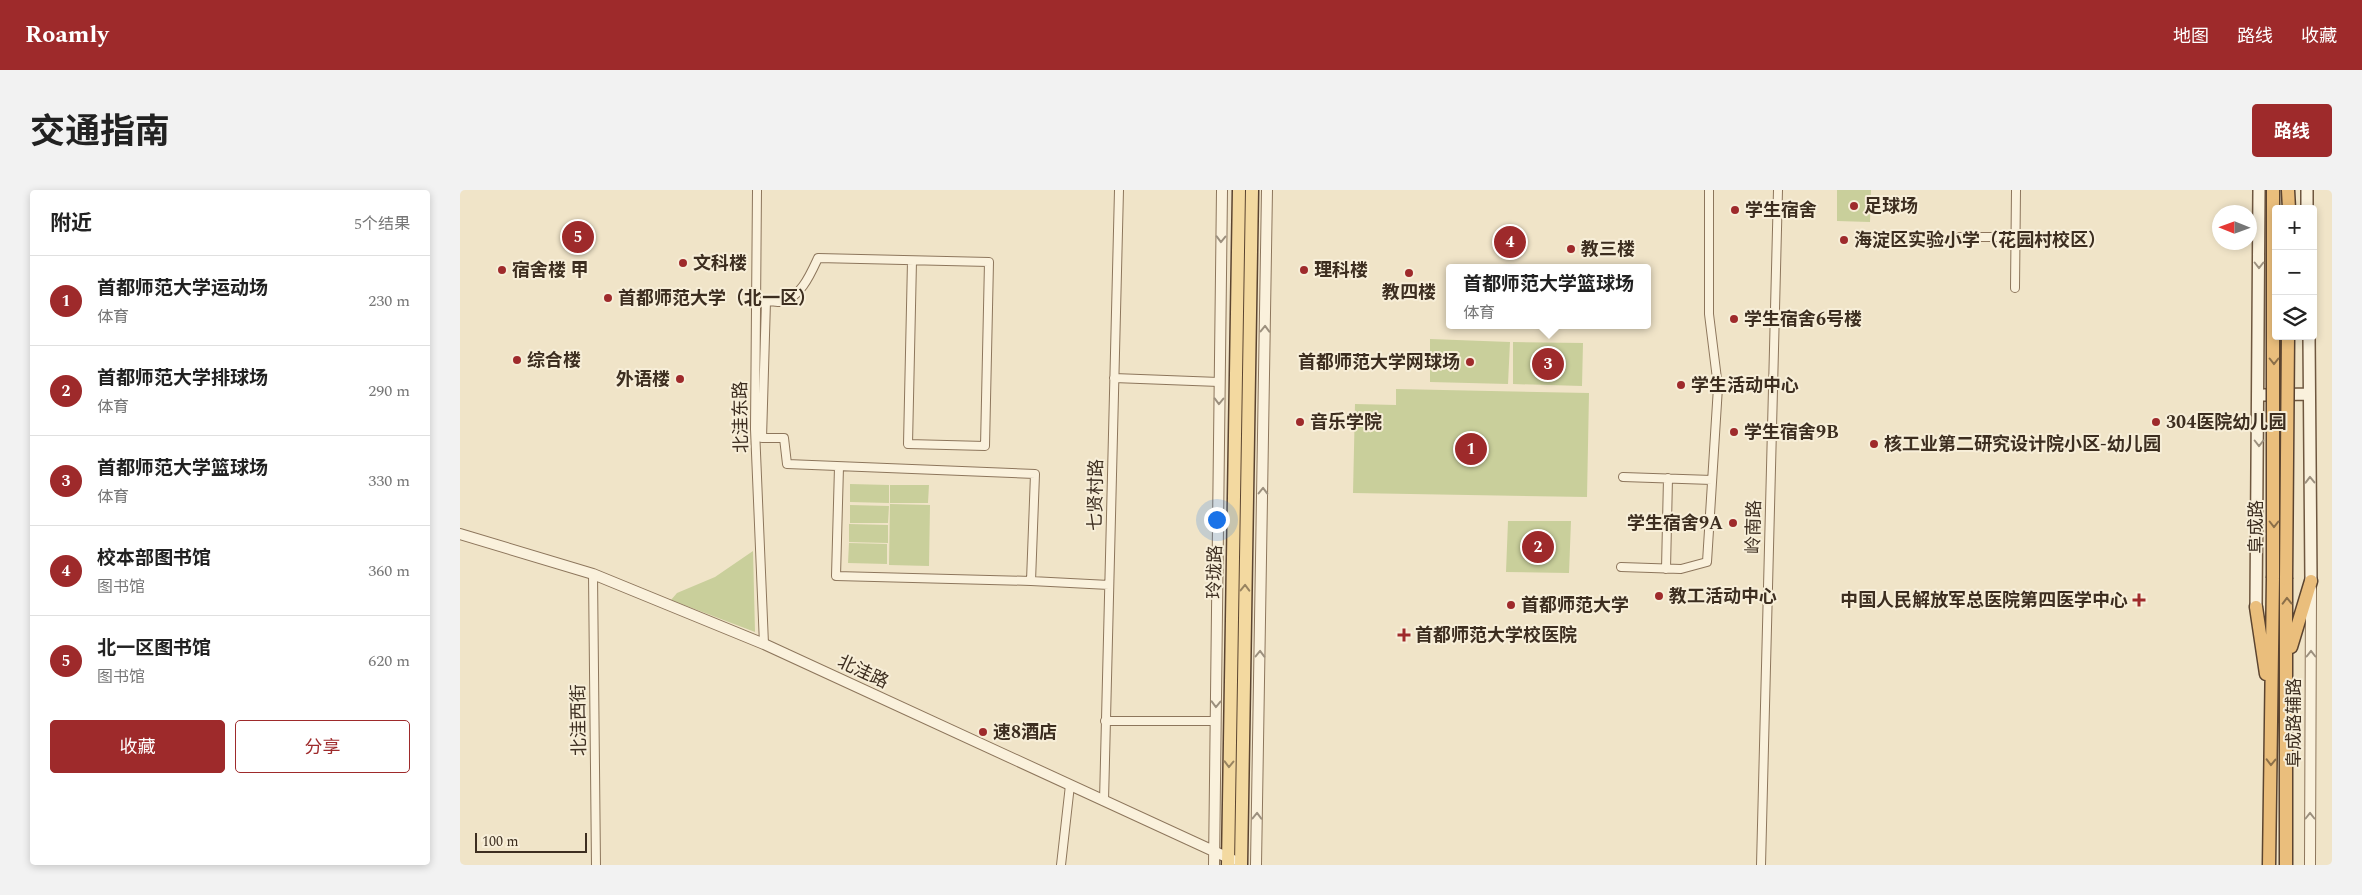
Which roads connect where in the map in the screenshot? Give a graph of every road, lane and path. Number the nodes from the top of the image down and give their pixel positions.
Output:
1 (757, 190) edge
2 (1119, 190) edge
3 (1222, 190) edge
4 (1239, 190) edge
5 (1252, 190) edge
6 (1267, 190) edge
7 (1709, 190) edge
8 (1778, 190) edge
9 (2016, 190) edge
10 (2250, 190) edge
11 (2273, 190) edge
12 (2288, 190) edge
13 (2308, 191) edge
14 (2259, 194) edge
15 (2289, 205) edge
16 (2307, 205) edge
17 (1960, 237) dead end
18 (2016, 237) junction
19 (912, 261) junction
20 (2260, 285) junction
21 (2272, 285) edge
22 (2015, 288) dead end
23 (2288, 340) edge
24 (2309, 340) edge
25 (1114, 378) junction
26 (1220, 382) junction
27 (2310, 394) junction
28 (2259, 395) junction
29 (839, 467) junction
30 (1623, 476) dead end
31 (1668, 478) junction
32 (1712, 480) junction
33 (460, 534) edge
34 (1621, 567) dead end
35 (1666, 569) junction
36 (593, 574) junction
37 (2280, 579) junction
38 (1031, 581) junction
39 (2312, 581) junction
40 (1109, 585) junction
41 (2256, 607) joint
42 (764, 644) junction
43 (2287, 659) junction
44 (2272, 714) junction
45 (1105, 721) junction
46 (1216, 722) junction
47 (1070, 785) junction
48 (1104, 801) junction
49 (1214, 852) junction
50 (1228, 861) edge
51 (596, 865) edge
52 (1061, 865) edge
53 (1214, 865) edge
54 (1242, 865) edge
55 (1256, 865) edge
56 (1761, 865) edge
57 (2270, 865) edge
58 (2286, 865) edge
59 (2310, 865) edge

1 - 42 street, 北洼东路
2 - 25 street, 七贤村路
3 -> 26 street, 玲珑路
4 -> 50 main road, 玲珑路
54 -> 5 main road, 玲珑路
55 -> 6 street
7 - 32 street
8 - 56 street, 岭南路
9 - 18 street
10 - 14 main road
11 -> 37 highway, 阜成路, bridge
12 - 15 highway
13 - 16 main road
14 -> 20 main road, 阜成路
17 - 18 street
18 - 22 street
19 - 19 street
19 - 29 street
20 - 21 main road
20 - 28 main road, 阜成路
23 - 37 highway, 阜成路, bridge
24 - 27 main road
25 - 26 street
25 - 40 street, 七贤村路
26 -> 46 street, 玲珑路
27 - 28 main road
39 -> 27 main road
28 -> 41 main road, 阜成路
29 - 38 street
29 - 38 street
30 - 31 street
31 - 32 street
31 - 35 street
32 - 35 street
33 - 36 street, 北洼路
34 - 35 street
36 - 42 street, 北洼路
36 - 51 street, 北洼西街
43 -> 37 highway, 阜成路
37 - 44 highway, 阜成路
38 - 40 street
39 - 43 highway
59 -> 39 street, 阜成路辅路
40 - 45 street, 七贤村路
41 - 44 highway
42 - 47 street, 北洼路
43 - 58 highway, 阜成路
44 -> 57 highway, 阜成路
45 - 46 street
45 - 48 street, 七贤村路
46 - 49 street, 玲珑路
47 - 48 street, 北洼路
47 - 52 street
48 - 49 street, 北洼路
49 - 50 street, 北洼路
49 - 53 street, 玲珑路
50 - 54 street, 北洼路

